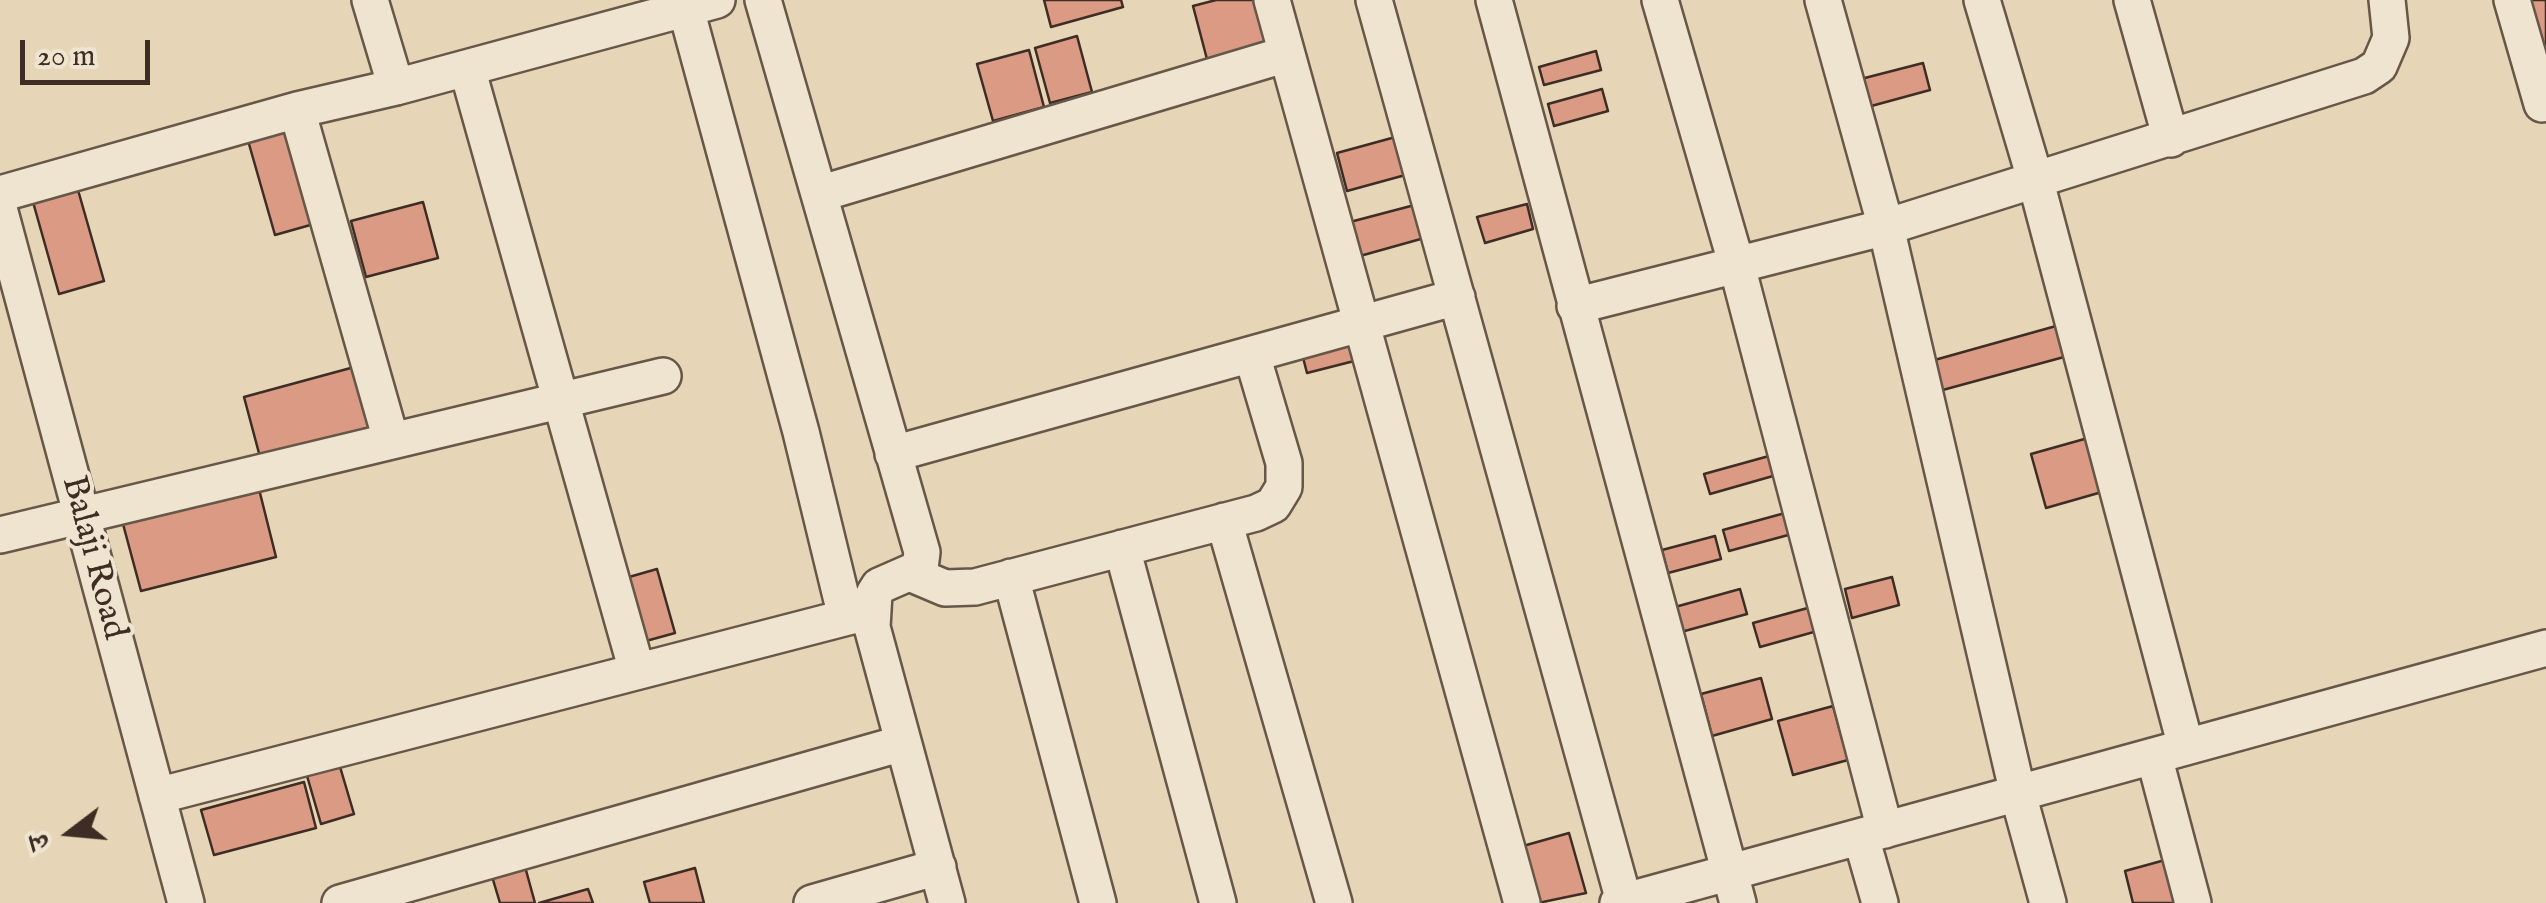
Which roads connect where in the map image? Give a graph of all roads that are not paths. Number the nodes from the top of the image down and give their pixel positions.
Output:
1 (370, 0) edge
2 (763, 0) edge
3 (1272, 0) edge
4 (1374, 0) edge
5 (1494, 0) edge
6 (1660, 0) edge
7 (1823, 0) edge
8 (1982, 0) edge
9 (2132, 0) edge
10 (2387, 0) edge
11 (2512, 0) edge
12 (701, 4) edge
13 (1287, 54) junction
14 (467, 68) junction
15 (396, 87) junction
16 (2542, 104) dead end
17 (297, 110) junction
18 (2171, 139) junction
19 (2036, 182) junction
20 (0, 194) edge
21 (819, 194) junction
22 (0, 212) edge
23 (1886, 226) junction
24 (1737, 266) junction
25 (1458, 297) junction
26 (1574, 306) junction
27 (1363, 324) junction
28 (1252, 355) junction
29 (663, 376) dead end
30 (560, 400) junction
31 (391, 440) junction
32 (894, 454) junction
33 (80, 514) junction
34 (1224, 521) junction
35 (0, 535) edge
36 (1122, 548) junction
37 (912, 574) junction
38 (1012, 577) junction
39 (858, 614) junction
40 (2546, 648) edge
41 (637, 672) junction
42 (903, 743) junction
43 (2170, 751) junction
44 (2018, 794) junction
45 (157, 796) junction
46 (1873, 833) junction
47 (938, 867) junction
48 (1733, 888) edge
49 (1621, 902) edge
50 (186, 903) edge
51 (340, 903) edge
52 (812, 903) edge
53 (948, 903) edge
54 (1098, 903) edge
55 (1218, 903) edge
56 (1334, 903) edge
57 (1522, 903) edge
58 (1880, 903) edge
59 (2048, 903) edge
60 (2193, 903) edge

1 - 15 street
2 - 21 street
3 - 13 street
4 - 25 street
5 - 26 street
6 - 24 street
7 - 23 street
8 - 19 street
9 - 18 street
10 - 18 street
11 - 16 street
12 - 14 street
12 - 39 street
13 - 21 street
13 - 27 street
14 - 15 street
14 - 30 street
15 - 17 street
17 - 20 street
17 - 31 street
18 - 19 street
19 - 23 street
19 - 43 street
21 - 32 street
22 - 33 street, Balaji Road
23 - 24 street
23 - 44 street
24 - 26 street
24 - 46 street
25 - 27 street
25 - 49 street
26 - 48 street
27 - 28 street
27 - 57 street
28 - 32 street
28 - 34 street
29 - 30 street
30 - 31 street
30 - 41 street
31 - 33 street
32 - 37 street
33 - 35 street
33 - 45 street, Balaji Road
34 - 36 street
34 - 56 street
36 - 38 street
36 - 55 street
37 - 38 street
37 - 39 street
38 - 54 street
39 - 41 street
39 - 42 street
40 - 43 street
41 - 45 street
42 - 47 street
42 - 51 street
43 - 44 street
43 - 60 street
44 - 46 street
44 - 59 street
45 - 50 street, Balaji Road
46 - 48 street
46 - 58 street
47 - 52 street
47 - 53 street
48 - 49 street

